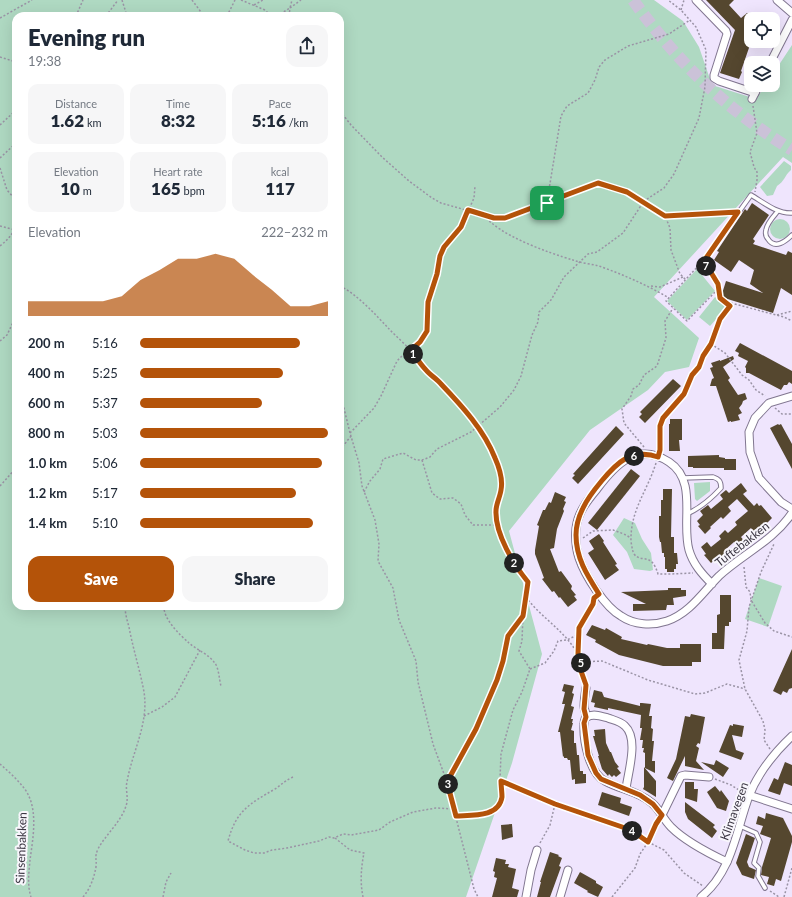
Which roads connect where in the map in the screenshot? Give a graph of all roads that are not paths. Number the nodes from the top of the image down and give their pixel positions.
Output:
1 (696, 0) edge
2 (777, 0) edge
3 (792, 13) edge
4 (792, 20) edge
5 (774, 56) edge
6 (755, 92) edge
7 (778, 211) junction
8 (792, 213) edge
9 (792, 235) edge
10 (704, 261) road end
11 (792, 396) edge
12 (682, 397) road end
13 (658, 457) junction
14 (683, 478) junction
15 (792, 509) edge
16 (686, 514) junction
17 (792, 514) edge
18 (789, 523) edge
19 (712, 584) junction
20 (586, 688) road end
21 (586, 717) junction
22 (792, 736) edge
23 (709, 777) road end
24 (626, 789) junction
25 (749, 795) junction
26 (792, 809) edge
27 (662, 815) junction
28 (740, 826) junction
29 (537, 850) road end
30 (727, 862) junction
31 (568, 870) dead end
32 (765, 888) road end
33 (560, 895) edge
34 (526, 897) edge
35 (568, 897) edge
36 (700, 897) edge

1 - 6 street
2 - 3 street
4 - 5 street
7 - 8 lane
7 - 9 lane
7 - 10 lane
11 - 15 street
12 - 13 lane
13 - 14 street, Tuftebakken
13 - 19 street, Tuftebakken
14 - 16 street, Tuftebakken
14 - 16 lane
16 - 19 street, Tuftebakken
17 - 18 street, Tuftebakken
18 - 19 street, Tuftebakken
20 - 21 street
21 - 24 street
21 - 24 street
22 - 25 street, Klimavegen
23 - 27 street
24 - 27 street
25 - 26 street
25 - 28 street, Klimavegen
27 - 30 street
28 - 30 street, Klimavegen
28 - 32 lane
29 - 34 street
30 - 36 street, Klimavegen
31 - 33 street
33 - 35 street

